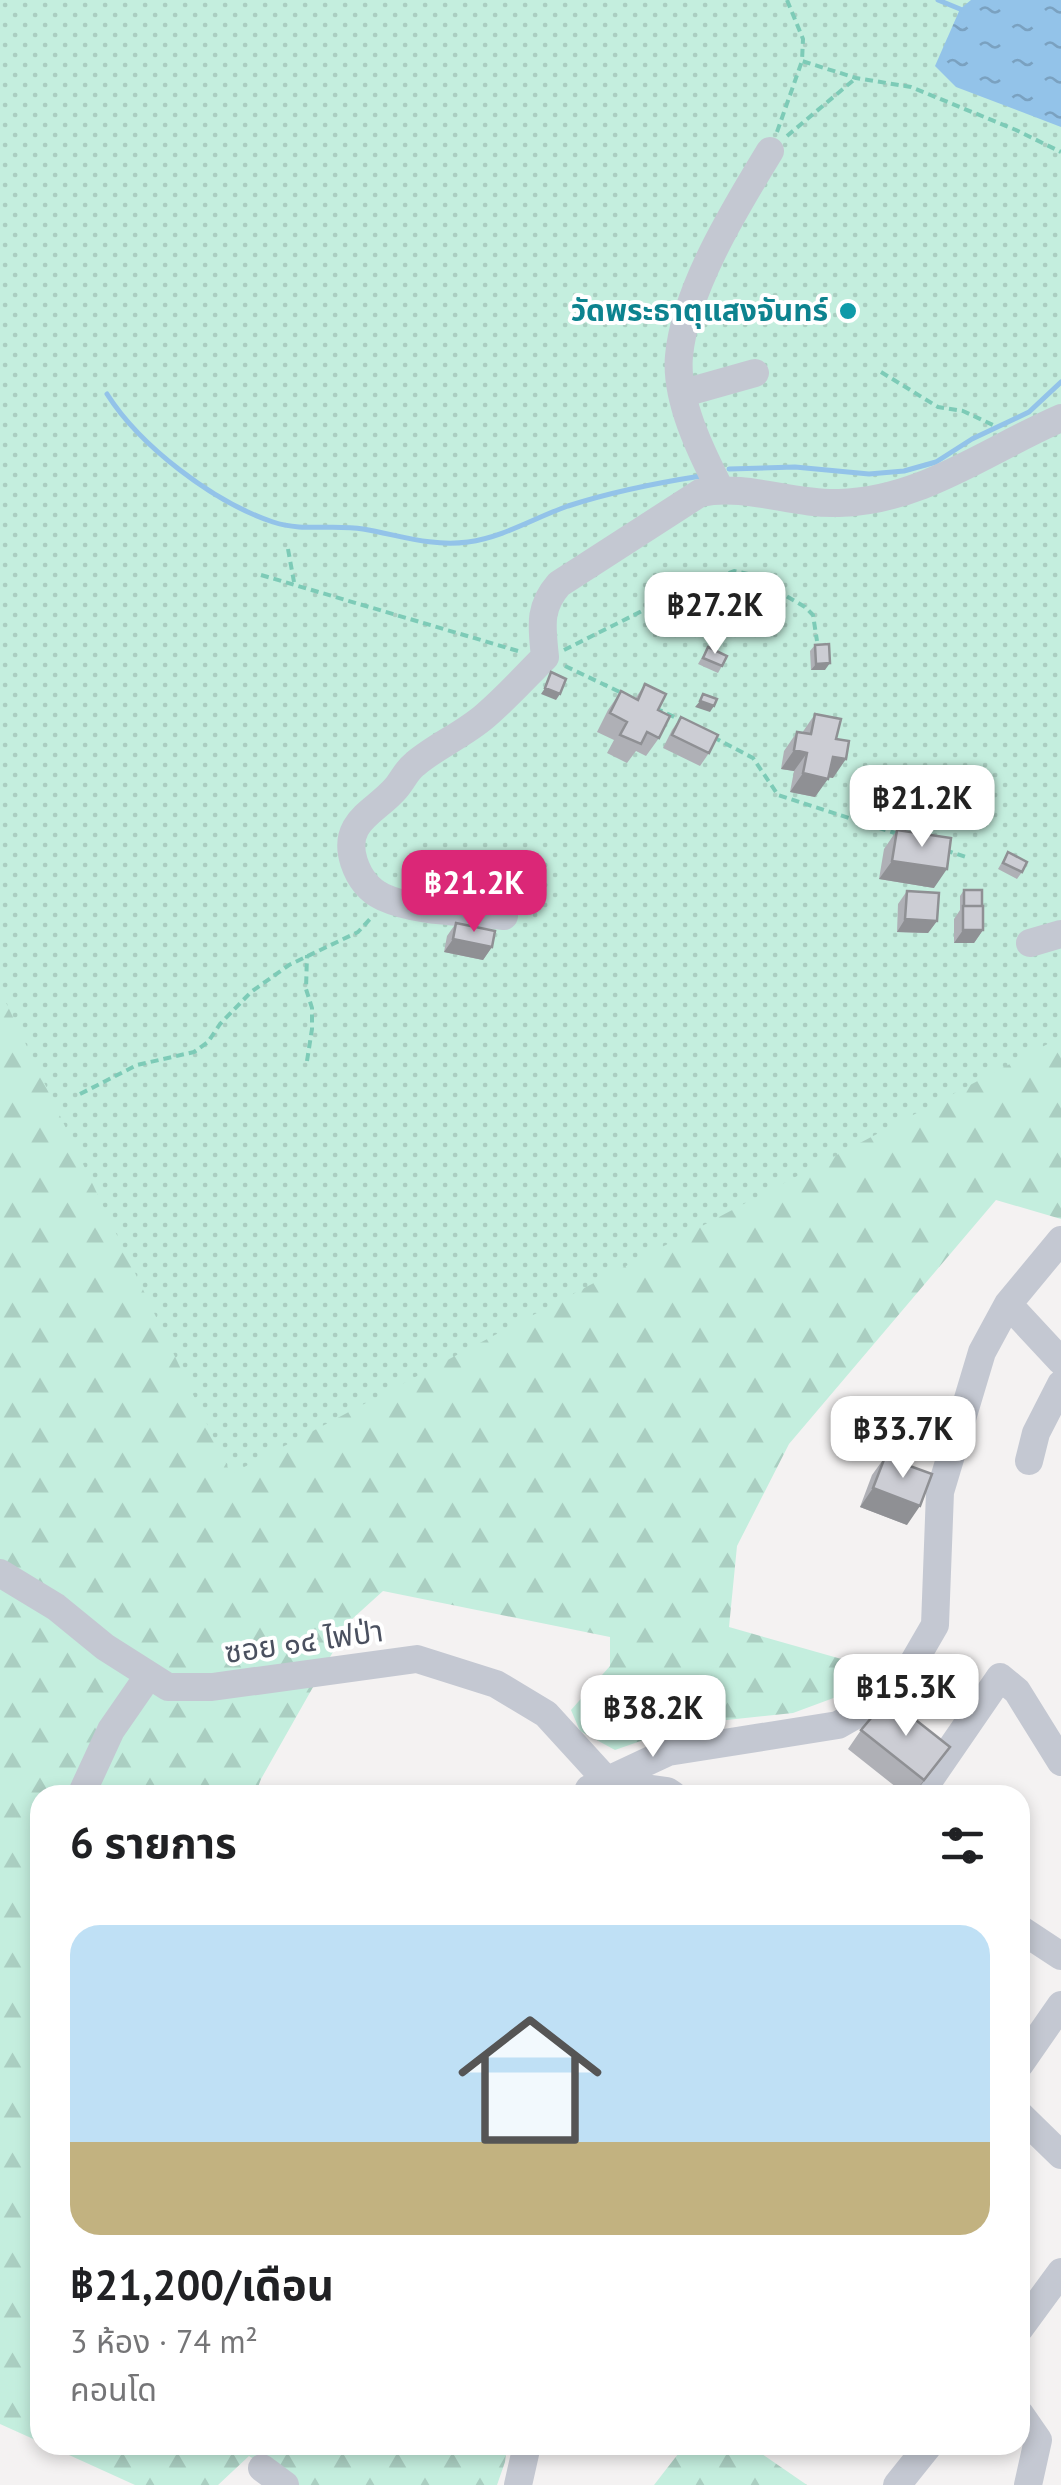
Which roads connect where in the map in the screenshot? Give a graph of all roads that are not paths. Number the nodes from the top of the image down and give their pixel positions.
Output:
1 (770, 150) road end
2 (755, 373) dead end
3 (684, 392) junction
4 (1061, 418) edge
5 (720, 489) junction
6 (504, 916) dead end
7 (1061, 934) edge
8 (1030, 942) dead end
9 (1061, 1240) edge
10 (1008, 1304) junction
11 (1061, 1361) edge
12 (1061, 1384) edge
13 (1030, 1461) dead end
14 (0, 1572) edge
15 (149, 1675) junction
16 (1061, 1762) edge
17 (86, 1785) edge
18 (594, 1785) edge
19 (605, 1785) edge
20 (926, 1785) edge
21 (1030, 1936) edge
22 (1061, 1956) edge
23 (1061, 2005) edge
24 (1030, 2050) edge
25 (1030, 2125) edge
26 (1061, 2154) edge
27 (1061, 2272) edge
28 (1030, 2314) edge
29 (1030, 2428) edge
30 (525, 2455) edge
31 (921, 2455) edge
32 (262, 2468) dead end
33 (285, 2485) edge
34 (518, 2485) edge
35 (897, 2485) edge
36 (1028, 2485) edge

1 - 3 street
2 - 3 street
3 - 5 street
4 - 5 street
5 - 6 street
7 - 8 street
9 - 10 street
10 - 11 street
10 - 19 street
12 - 13 street
14 - 15 street, ซอย ๑๔ ไฟป่า
15 - 17 street
15 - 18 street, ซอย ๑๔ ไฟป่า
16 - 20 street
21 - 22 street
23 - 24 street
25 - 26 street
27 - 28 street
29 - 36 street
30 - 34 street
31 - 35 street
32 - 33 street

